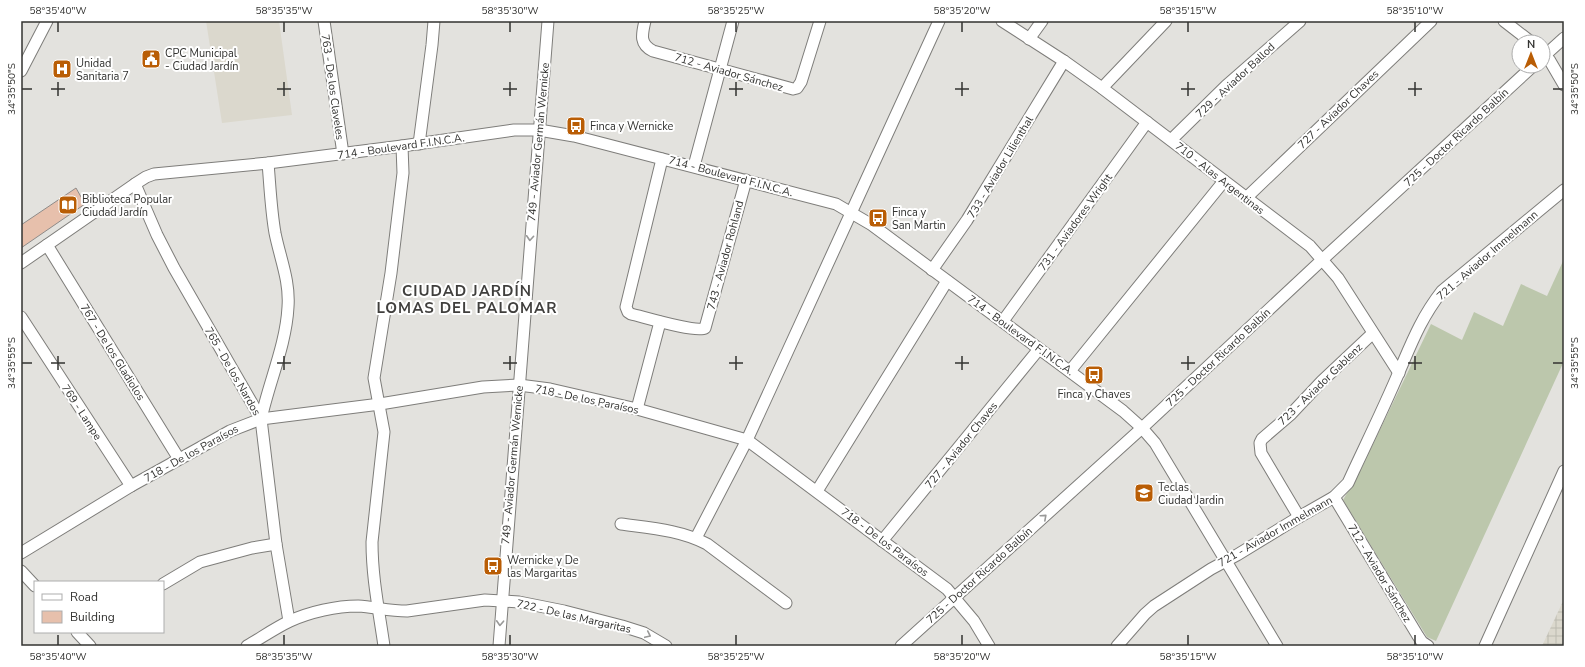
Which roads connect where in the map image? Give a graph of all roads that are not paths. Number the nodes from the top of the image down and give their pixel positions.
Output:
1 (47, 21) edge
2 (324, 21) edge
3 (434, 21) edge
4 (548, 21) edge
5 (645, 21) edge
6 (733, 21) edge
7 (820, 21) edge
8 (939, 21) edge
9 (1002, 21) edge
10 (1042, 21) edge
11 (1166, 21) edge
12 (1300, 21) edge
13 (1431, 21) edge
14 (1504, 21) edge
15 (1521, 34) edge
16 (1564, 38) edge
17 (1029, 39) junction
18 (1551, 49) edge
19 (1064, 61) junction
20 (1551, 66) edge
21 (22, 68) edge
22 (720, 70) junction
23 (1525, 74) edge
24 (1564, 85) edge
25 (1102, 88) junction
26 (1147, 122) junction
27 (539, 130) junction
28 (1171, 140) junction
29 (419, 144) junction
30 (402, 146) junction
31 (342, 154) junction
32 (662, 159) junction
33 (268, 163) junction
34 (694, 166) junction
35 (746, 180) junction
36 (1224, 181) junction
37 (135, 184) junction
38 (1564, 190) edge
39 (1246, 198) junction
40 (850, 212) junction
41 (47, 245) junction
42 (1323, 259) junction
43 (21, 262) edge
44 (932, 270) junction
45 (947, 281) junction
46 (21, 317) edge
47 (1003, 321) junction
48 (660, 322) junction
49 (1372, 334) junction
50 (1040, 349) junction
51 (1070, 371) junction
52 (1399, 373) junction
53 (519, 385) junction
54 (380, 404) junction
55 (636, 409) junction
56 (261, 419) junction
57 (1142, 428) junction
58 (747, 440) junction
59 (179, 459) junction
60 (1564, 472) edge
61 (131, 486) junction
62 (817, 491) junction
63 (1334, 497) junction
64 (1299, 516) junction
65 (621, 524) dead end
66 (696, 538) junction
67 (882, 541) junction
68 (276, 544) junction
69 (21, 553) edge
70 (1225, 561) junction
71 (21, 571) edge
72 (164, 583) edge
73 (34, 585) edge
74 (955, 597) junction
75 (501, 600) junction
76 (786, 603) dead end
77 (379, 609) junction
78 (289, 622) junction
79 (1124, 643) edge
80 (247, 646) edge
81 (384, 646) edge
82 (499, 646) edge
83 (666, 646) edge
84 (901, 646) edge
85 (989, 646) edge
86 (1277, 646) edge
87 (1428, 646) edge
88 (1485, 646) edge

1 - 21 street
2 - 31 street, 763 - De los Claveles
3 - 29 street
4 - 27 street, 749 - Aviador Germán Wernicke
5 - 22 street, 712 - Aviador Sánchez
6 - 22 street
7 - 22 street, 712 - Aviador Sánchez
8 - 40 street
9 - 17 street, 710 - Alas Argentinas
10 - 17 street
11 - 25 street
12 - 28 street, 729 - Aviador Ballod
13 - 39 street, 727 - Aviador Chaves
14 - 15 street
16 - 18 street
17 - 19 street, 710 - Alas Argentinas
19 - 25 street, 710 - Alas Argentinas
19 - 44 street, 733 - Aviador Lilienthal
20 - 24 street
22 - 34 street
23 - 42 street, 725 - Doctor Ricardo Balbín
25 - 26 street, 710 - Alas Argentinas
26 - 28 street, 710 - Alas Argentinas
26 - 47 street, 731 - Aviadores Wright
27 - 29 street, 714 - Boulevard F.I.N.C.A.
27 - 32 street, 714 - Boulevard F.I.N.C.A.
27 -> 53 street, 749 - Aviador Germán Wernicke
28 - 36 street, 710 - Alas Argentinas
29 - 30 street, 714 - Boulevard F.I.N.C.A.
30 - 31 street, 714 - Boulevard F.I.N.C.A.
30 - 54 street
31 - 33 street, 714 - Boulevard F.I.N.C.A.
32 - 34 street, 714 - Boulevard F.I.N.C.A.
32 - 48 street
33 - 37 street, 714 - Boulevard F.I.N.C.A.
33 - 56 street
34 - 35 street, 714 - Boulevard F.I.N.C.A.
35 - 40 street, 714 - Boulevard F.I.N.C.A.
35 - 48 street, 743 - Aviador Rohland
36 - 39 street, 710 - Alas Argentinas
36 - 51 street
37 - 41 street, 714 - Boulevard F.I.N.C.A.
37 - 56 street, 765 - De los Nardos
38 - 52 street, 721 - Aviador Immelmann
39 - 42 street, 710 - Alas Argentinas
40 - 44 street, 714 - Boulevard F.I.N.C.A.
40 - 58 street
41 - 43 street, 714 - Boulevard F.I.N.C.A.
41 - 59 street, 767 - De los Gladiolos
42 - 49 street, 710 - Alas Argentinas
42 - 57 street, 725 - Doctor Ricardo Balbín
44 - 45 street, 714 - Boulevard F.I.N.C.A.
45 - 47 street, 714 - Boulevard F.I.N.C.A.
45 - 62 street
46 - 61 street, 769 - Lampe
47 - 50 street, 714 - Boulevard F.I.N.C.A.
48 - 55 street
49 - 52 street, 710 - Alas Argentinas
49 - 64 street, 723 - Aviador Gablenz
50 - 51 street, 714 - Boulevard F.I.N.C.A.
50 - 67 street, 727 - Aviador Chaves
51 - 57 street, 714 - Boulevard F.I.N.C.A.
52 - 63 street, 721 - Aviador Immelmann
53 - 54 street, 718 - De los Paraísos
53 - 55 street, 718 - De los Paraísos
53 - 75 street, 749 - Aviador Germán Wernicke
54 - 56 street, 718 - De los Paraísos
54 - 77 street
55 - 58 street, 718 - De los Paraísos
56 - 59 street, 718 - De los Paraísos
56 - 68 street, 765 - De los Nardos
57 - 70 street, 714 - Boulevard F.I.N.C.A.
74 -> 57 street, 725 - Doctor Ricardo Balbín
58 - 62 street, 718 - De los Paraísos
58 - 66 street
59 - 61 street, 718 - De los Paraísos
60 - 88 street
61 - 69 street, 718 - De los Paraísos
62 - 67 street, 718 - De los Paraísos
63 - 64 street, 721 - Aviador Immelmann
63 - 87 street, 712 - Aviador Sánchez
64 - 70 street, 721 - Aviador Immelmann
65 - 66 street
66 - 76 street
67 - 74 street, 718 - De los Paraísos
68 - 72 street
68 - 78 street, 765 - De los Nardos
70 - 79 street, 721 - Aviador Immelmann
70 - 86 street, 714 - Boulevard F.I.N.C.A.
71 - 73 street
74 - 84 street, 725 - Doctor Ricardo Balbín
74 - 85 street, 718 - De los Paraísos
75 - 77 street, 722 - De las Margaritas
75 -> 82 street, 749 - Aviador Germán Wernicke
75 -> 83 street, 722 - De las Margaritas
77 - 78 street, 722 - De las Margaritas
77 - 81 street
78 - 80 street, 722 - De las Margaritas

